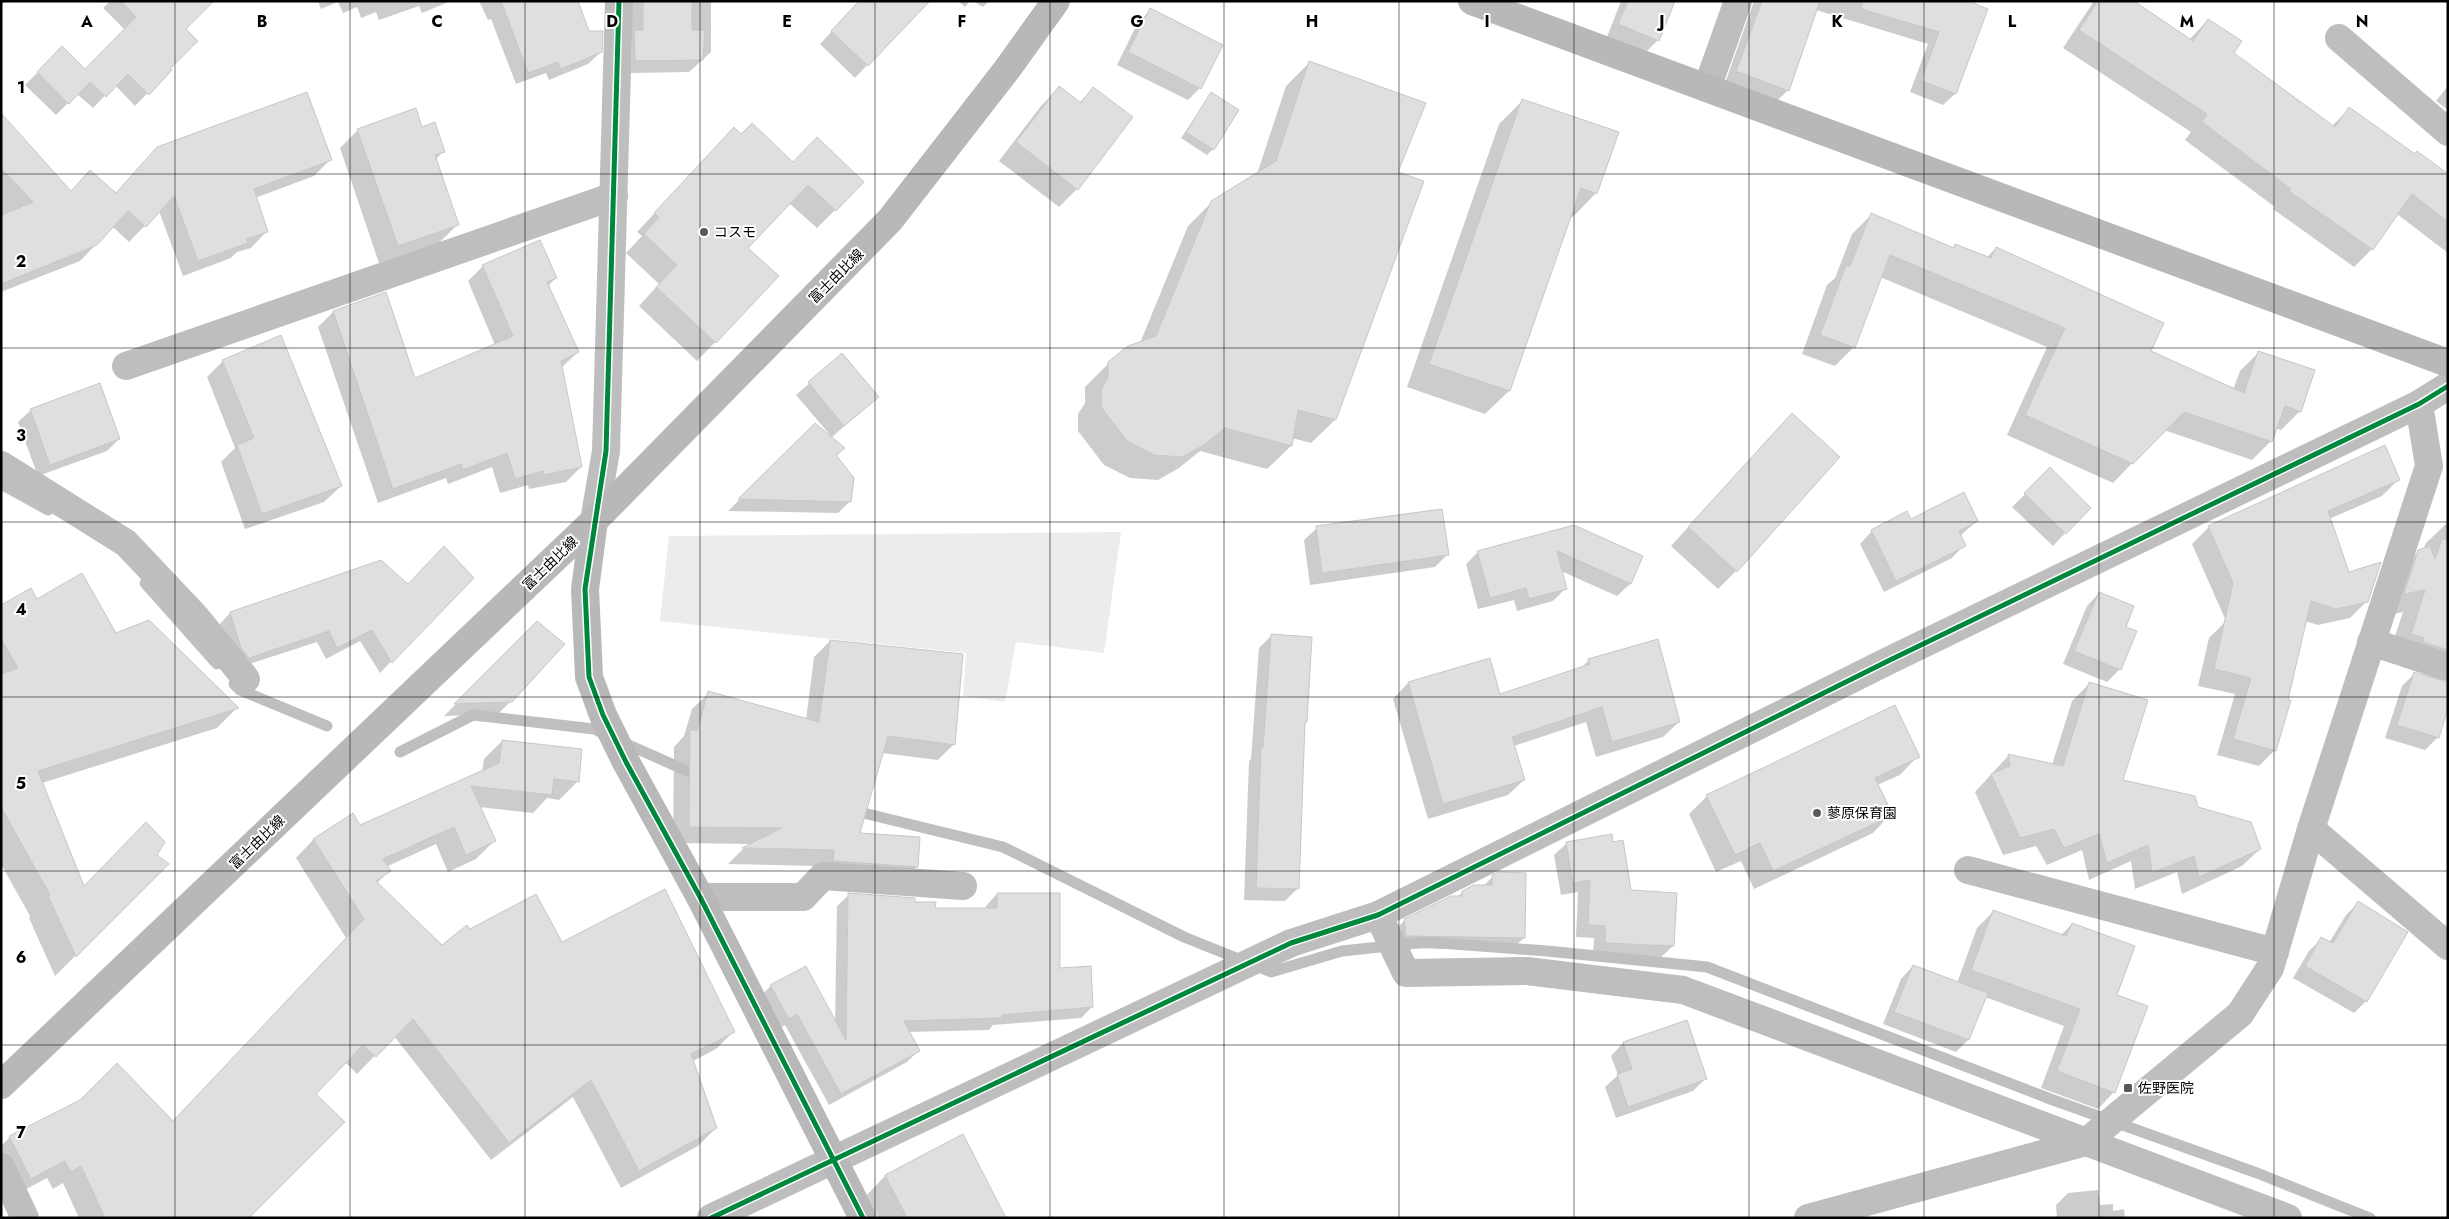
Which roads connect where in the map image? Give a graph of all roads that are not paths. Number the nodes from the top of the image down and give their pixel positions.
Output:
1 (619, 1) edge
2 (1056, 1) edge
3 (1472, 1) edge
4 (1738, 1) edge
5 (2340, 38) dead end
6 (1706, 88) junction
7 (2448, 132) edge
8 (614, 196) junction
9 (2448, 363) edge
10 (126, 366) dead end
11 (2448, 386) edge
12 (2419, 404) junction
13 (1, 465) edge
14 (594, 521) junction
15 (2371, 642) junction
16 (2448, 668) edge
17 (246, 679) dead end
18 (2311, 829) junction
19 (1968, 870) dead end
20 (963, 886) dead end
21 (700, 897) junction
22 (1378, 915) junction
23 (2448, 946) edge
24 (2275, 952) junction
25 (1, 1085) edge
26 (2086, 1142) junction
27 (833, 1161) junction
28 (1, 1167) edge
29 (1843, 1213) edge
30 (25, 1218) edge
31 (711, 1218) edge
32 (863, 1218) edge
33 (1808, 1218) edge
34 (2288, 1218) edge

1 - 8 street
2 - 14 street, 富士由比線
3 - 6 street
4 - 6 street
5 - 7 street
6 - 9 street
8 - 10 street
8 - 14 street
11 - 12 street
12 - 15 street
12 - 22 street
13 - 17 street
14 - 21 street
14 - 25 street, 富士由比線
15 - 16 street
15 - 18 street
18 - 23 street
18 - 24 street
19 - 24 street
20 - 21 street
21 - 27 street
22 - 26 street
22 - 27 street
24 - 26 street
26 - 29 street
26 - 34 street
27 - 31 street
27 - 32 street
28 - 30 street
29 - 33 street

